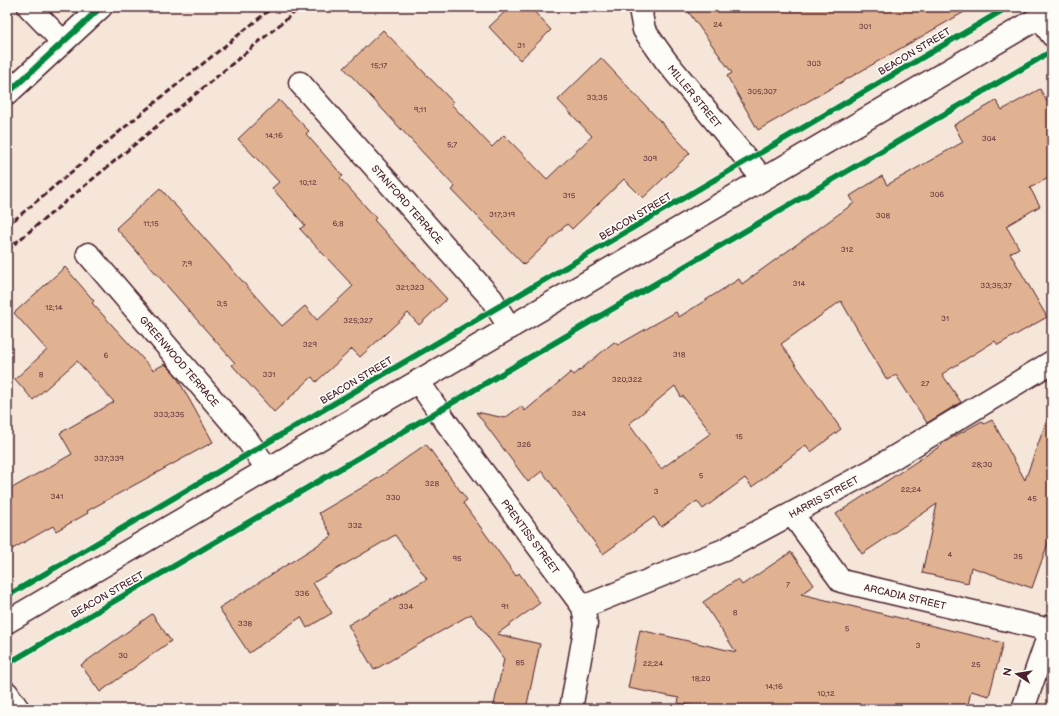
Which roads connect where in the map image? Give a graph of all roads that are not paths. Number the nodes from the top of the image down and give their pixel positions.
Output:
1 (29, 7) edge
2 (102, 7) edge
3 (642, 7) edge
4 (1048, 21) edge
5 (63, 42) junction
6 (300, 84) dead end
7 (7, 94) edge
8 (763, 180) junction
9 (88, 254) dead end
10 (510, 328) junction
11 (1052, 362) edge
12 (418, 381) junction
13 (268, 470) junction
14 (792, 514) junction
15 (583, 607) junction
16 (7, 622) edge
17 (1051, 627) edge
18 (7, 693) edge
19 (18, 709) edge
20 (571, 709) edge
21 (1024, 709) edge

1 - 5 street
2 - 5 street
3 - 8 street, MILLER STREET
4 - 8 street
5 - 7 street
6 - 10 street, STANFORD TERRACE
8 - 10 street
9 - 13 street, GREENWOOD TERRACE
10 - 12 street
11 - 14 street, HARRIS STREET
12 - 13 street
12 - 15 street, PRENTISS STREET
13 - 16 street
14 - 15 street, HARRIS STREET
14 - 17 street, ARCADIA STREET
15 - 20 street, PRENTISS STREET
17 - 21 street
18 - 19 street

